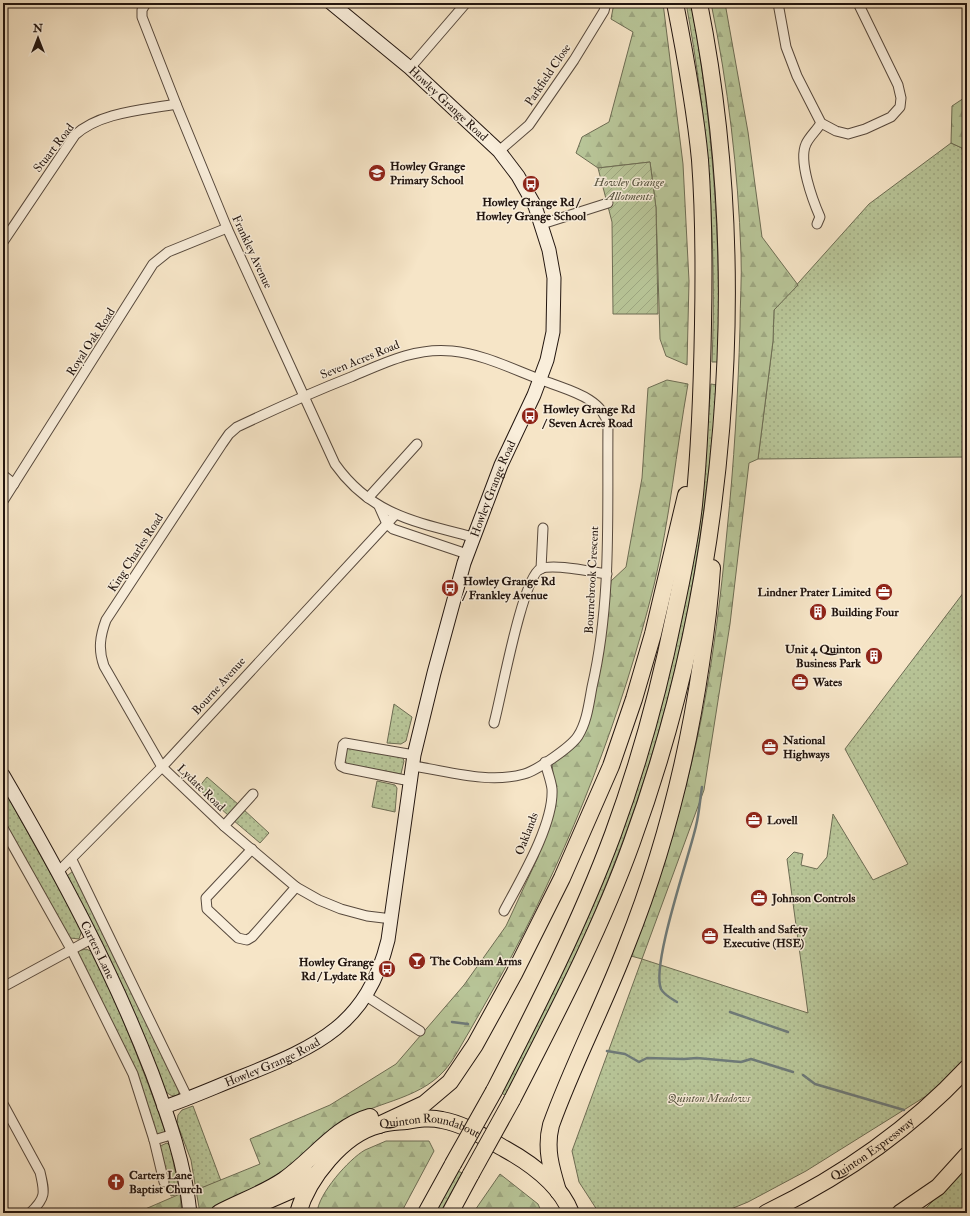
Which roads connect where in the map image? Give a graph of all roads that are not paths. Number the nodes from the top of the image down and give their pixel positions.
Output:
1 (146, 3) edge
2 (331, 3) edge
3 (466, 3) edge
4 (606, 3) edge
5 (675, 3) edge
6 (699, 3) edge
7 (778, 3) edge
8 (858, 3) edge
9 (410, 68) junction
10 (176, 104) junction
11 (821, 124) junction
12 (499, 151) junction
13 (608, 203) dead end
14 (542, 224) junction
15 (817, 224) dead end
16 (227, 228) junction
17 (3, 242) edge
18 (541, 380) junction
19 (305, 395) junction
20 (699, 439) junction
21 (417, 444) dead end
22 (3, 475) edge
23 (14, 484) junction
24 (368, 498) junction
25 (3, 502) edge
26 (378, 506) junction
27 (714, 510) junction
28 (395, 515) junction
29 (388, 524) junction
30 (543, 528) dead end
31 (473, 537) junction
32 (467, 554) junction
33 (541, 569) junction
34 (606, 574) junction
35 (494, 723) dead end
36 (413, 760) junction
37 (545, 762) junction
38 (162, 767) junction
39 (3, 775) edge
40 (410, 781) junction
41 (253, 794) dead end
42 (224, 826) junction
43 (3, 828) edge
44 (252, 849) junction
45 (72, 860) junction
46 (59, 871) junction
47 (296, 887) junction
48 (504, 911) dead end
49 (392, 919) junction
50 (93, 938) junction
51 (71, 949) junction
52 (3, 987) edge
53 (366, 996) junction
54 (420, 1031) dead end
55 (967, 1068) edge
56 (434, 1095) junction
57 (188, 1099) junction
58 (3, 1104) edge
59 (164, 1107) junction
60 (379, 1125) junction
61 (174, 1134) junction
62 (154, 1140) junction
63 (967, 1155) edge
64 (322, 1168) junction
65 (164, 1182) dead end
66 (558, 1191) junction
67 (571, 1212) edge
68 (30, 1213) edge
69 (190, 1213) edge
70 (219, 1213) edge
71 (239, 1213) edge
72 (298, 1213) edge
73 (426, 1213) edge
74 (450, 1213) edge
75 (766, 1213) edge
76 (900, 1213) edge

1 - 10 street, Frankley Avenue
2 - 9 street, Howley Grange Road
3 - 9 street
4 - 12 street, Parkfield Close
5 - 20 highway
6 - 27 highway
7 - 11 street
8 - 11 street
9 - 12 street, Howley Grange Road
10 - 16 street, Frankley Avenue
10 - 17 street, Stuart Road
11 - 15 street
12 - 14 street, Howley Grange Road
13 - 14 street
14 - 18 street, Howley Grange Road
16 - 19 street, Frankley Avenue
16 - 23 street, Royal Oak Road
18 - 19 street, Seven Acres Road
18 - 31 street, Howley Grange Road
18 - 34 street, Bournebrook Crescent
19 - 24 street, Frankley Avenue
19 - 38 street, King Charles Road
20 - 56 highway
20 - 73 highway, bridge
21 - 24 street
22 - 23 street
23 - 25 street, Royal Oak Road
24 - 26 street, Frankley Avenue
26 - 28 street, Frankley Avenue
26 - 29 street, Frankley Avenue
27 - 66 highway
27 - 74 highway, bridge
28 - 29 street, Bourne Avenue
28 - 31 street, Frankley Avenue
29 - 32 street
29 - 38 street, Bourne Avenue
30 - 33 street
31 - 32 street, Howley Grange Road
32 - 36 street, Howley Grange Road
33 - 34 street
33 - 35 street
34 - 37 street, Bournebrook Crescent
36 - 37 street, Bournebrook Crescent
36 - 40 street, Howley Grange Road
36 - 40 street
37 - 48 street, Oaklands
38 - 42 street, Lydate Road
38 - 45 street, Bourne Avenue
39 - 46 street, Carters Lane
40 - 49 street, Howley Grange Road
41 - 42 street, Lydate Road
42 - 44 street, Lydate Road
43 - 51 street, Carters Lane
44 - 47 street, Lydate Road
44 - 47 street
45 - 46 street, Bourne Avenue
45 - 57 street, Carters Lane
46 - 50 street, Carters Lane
47 - 49 street, Lydate Road
49 - 53 street, Howley Grange Road
50 - 51 street
50 - 59 street, Carters Lane
51 - 52 street
51 - 62 street, Carters Lane
53 - 54 street
53 - 57 street, Howley Grange Road
55 - 75 highway, Quinton Expressway
56 - 60 highway
56 - 70 highway
57 - 59 street, Howley Grange Road
58 - 68 street
59 - 61 street, Carters Lane
60 - 64 highway, Quinton Roundabout
60 - 66 highway, Quinton Roundabout
61 - 62 street
61 - 69 street, Carters Lane
62 - 65 street, Carters Lane
63 - 76 highway
64 - 71 highway
64 - 72 highway, Quinton Roundabout
66 - 67 highway, Quinton Roundabout

